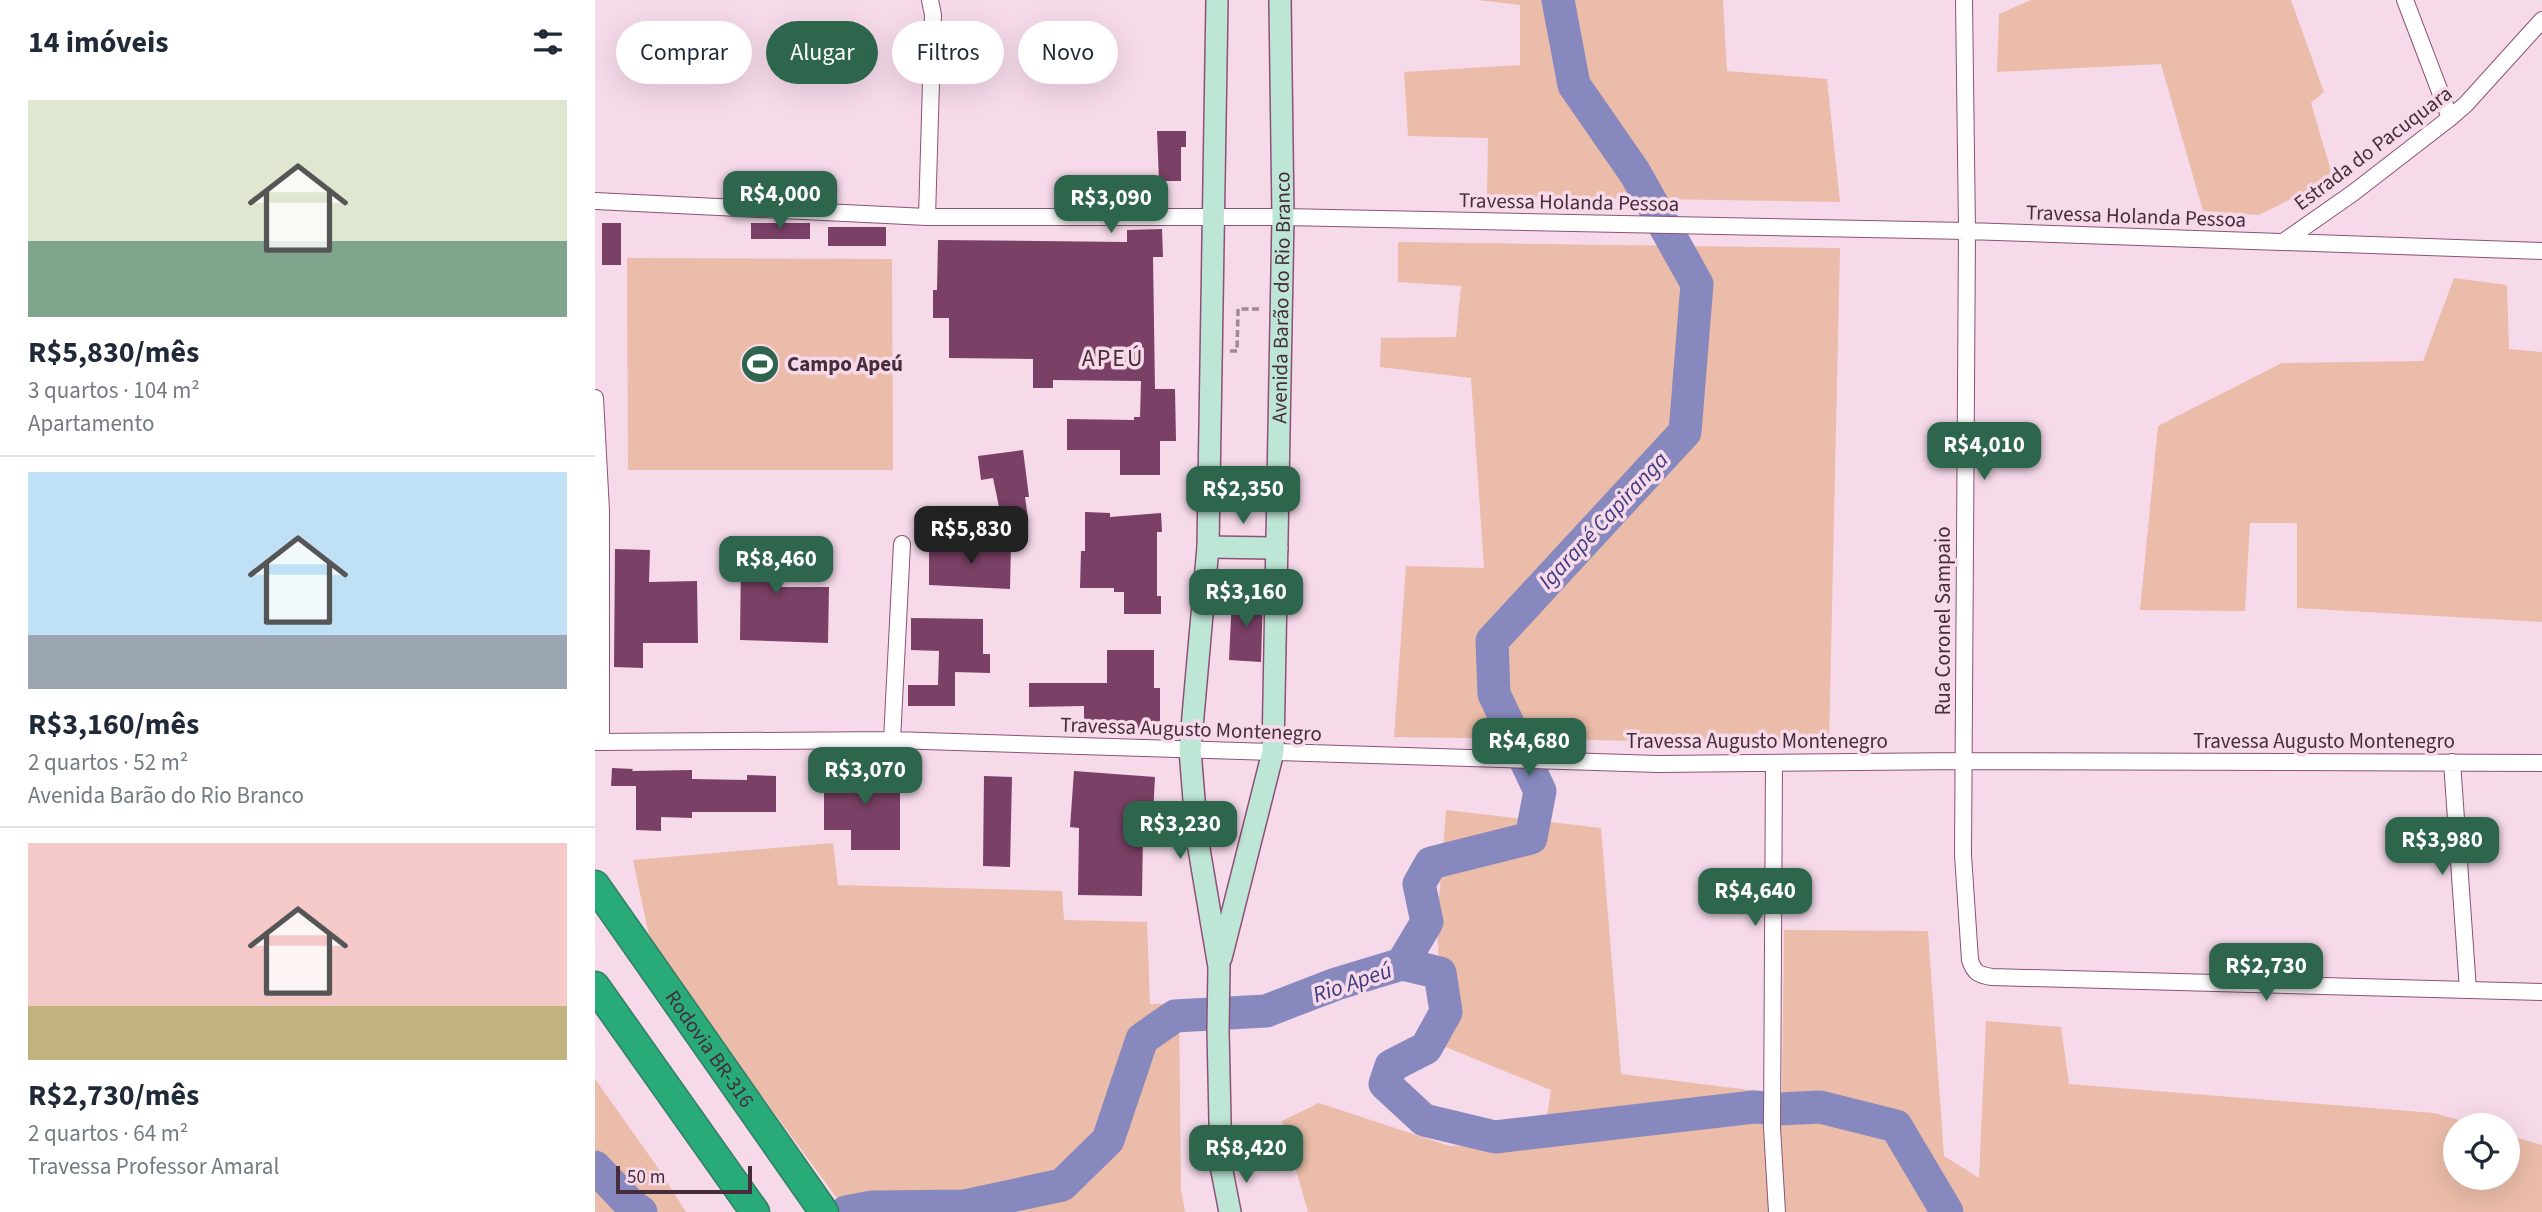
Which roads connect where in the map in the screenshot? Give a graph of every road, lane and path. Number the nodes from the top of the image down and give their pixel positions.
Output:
1 (930, 0) edge
2 (1217, 0) edge
3 (1280, 0) edge
4 (1964, 0) edge
5 (2405, 0) edge
6 (2542, 20) edge
7 (2451, 118) junction
8 (595, 201) edge
9 (1213, 216) junction
10 (927, 217) junction
11 (1283, 217) junction
12 (1967, 231) junction
13 (2283, 242) junction
14 (2542, 251) edge
15 (1282, 309) junction
16 (1211, 351) junction
17 (595, 398) edge
18 (902, 544) dead end
19 (1208, 547) junction
20 (1277, 548) junction
21 (892, 740) junction
22 (598, 742) edge
23 (1190, 750) junction
24 (1273, 752) junction
25 (1963, 761) junction
26 (2452, 762) junction
27 (1774, 763) junction
28 (2542, 763) edge
29 (595, 885) edge
30 (1219, 978) junction
31 (595, 986) edge
32 (2468, 990) junction
33 (2542, 992) edge
34 (755, 1212) edge
35 (824, 1212) edge
36 (1230, 1212) edge
37 (1777, 1212) edge

1 - 10 street
2 - 9 main road, Avenida Barão do Rio Branco
3 - 11 main road, Avenida Barão do Rio Branco
4 - 12 street, Rua Coronel Sampaio
5 - 7 street
6 - 7 street, Estrada do Pacuquara
7 - 13 street, Estrada do Pacuquara
8 - 10 street, Travessa Holanda Pessoa
9 - 10 street, Travessa Holanda Pessoa
9 - 11 street, Travessa Holanda Pessoa
9 - 16 main road, Avenida Barão do Rio Branco
11 - 12 street, Travessa Holanda Pessoa
11 - 15 main road, Avenida Barão do Rio Branco
12 - 13 street, Travessa Holanda Pessoa
12 - 25 street, Rua Coronel Sampaio
13 - 14 street, Travessa Holanda Pessoa
15 - 16 path
15 - 20 main road, Avenida Barão do Rio Branco
16 - 19 main road, Avenida Barão do Rio Branco
17 - 22 street
18 - 21 street
19 - 20 main road
19 - 23 main road, Avenida Barão do Rio Branco
20 - 24 main road, Avenida Barão do Rio Branco
21 - 22 street, Travessa Augusto Montenegro
21 - 23 street, Travessa Augusto Montenegro
23 - 24 street, Travessa Augusto Montenegro
23 - 30 main road, Avenida Barão do Rio Branco
24 - 27 street, Travessa Augusto Montenegro
24 - 30 main road, Avenida Barão do Rio Branco
25 - 26 street, Travessa Augusto Montenegro
25 - 27 street, Travessa Augusto Montenegro
25 - 32 street, Rua Coronel Sampaio
26 - 28 street, Travessa Augusto Montenegro
26 - 32 street
27 - 37 street
29 - 35 highway, Rodovia BR-316
30 - 36 main road, Avenida Barão do Rio Branco
31 - 34 highway
32 - 33 street

